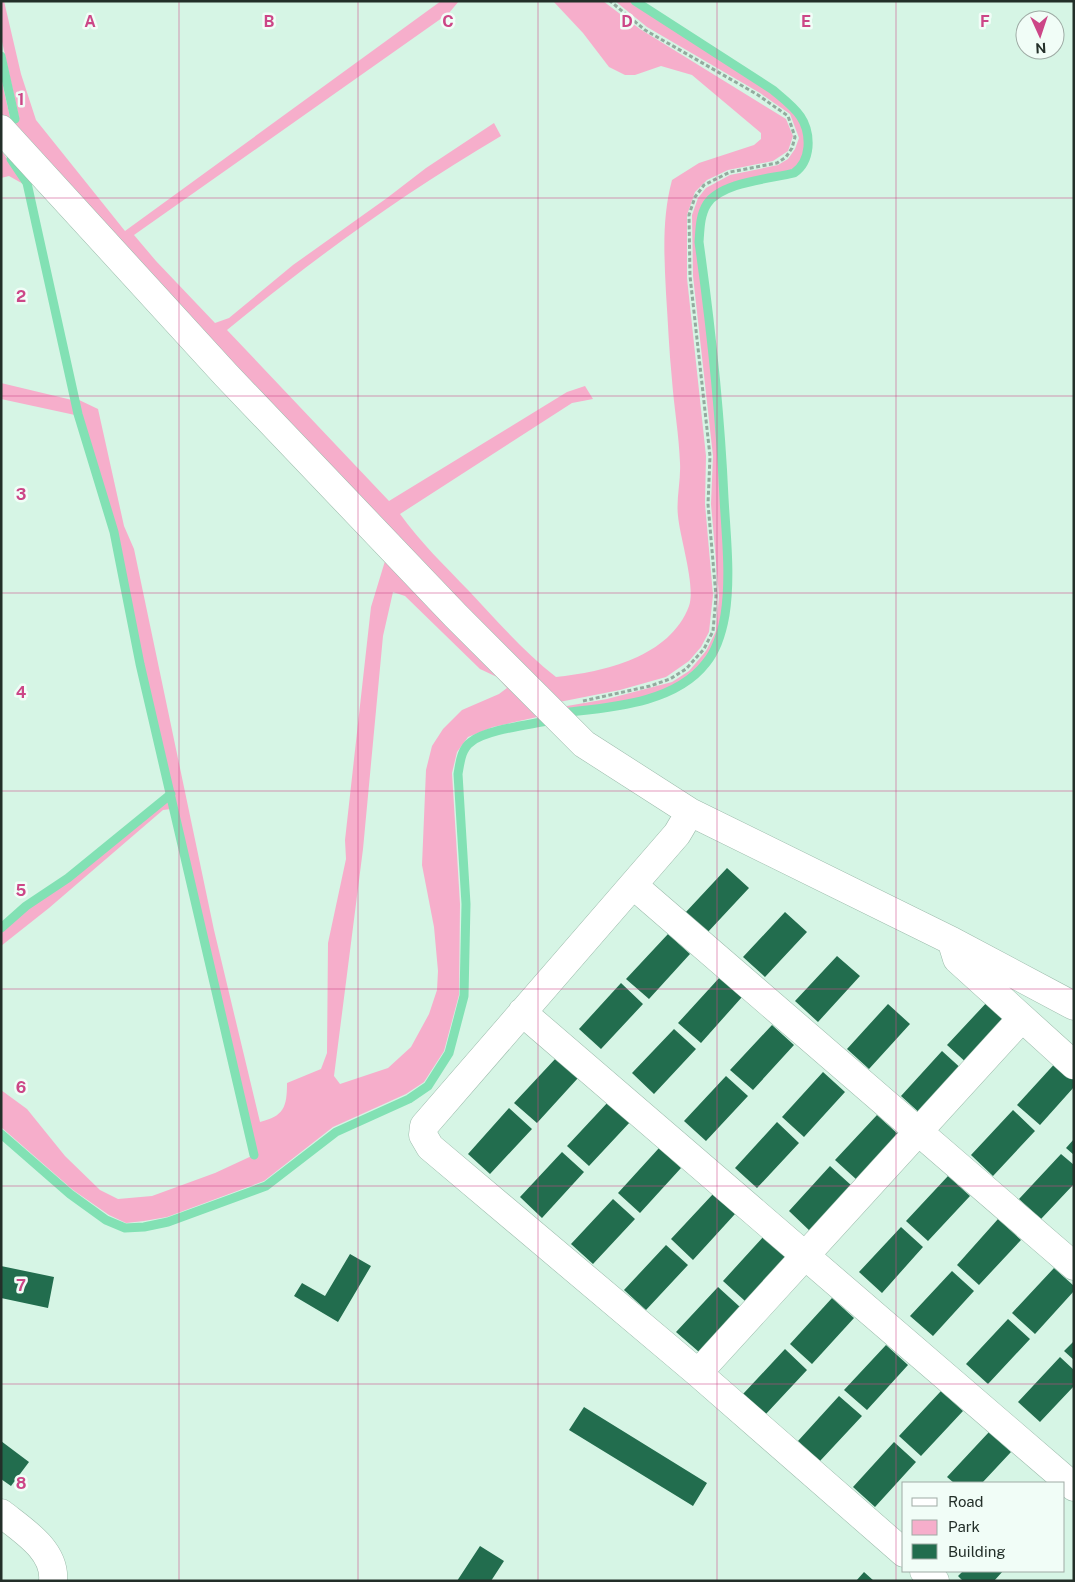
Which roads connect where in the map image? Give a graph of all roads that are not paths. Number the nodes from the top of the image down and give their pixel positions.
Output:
1 (1, 130) edge
2 (690, 812) junction
3 (633, 885) junction
4 (952, 942) junction
5 (1074, 1006) edge
6 (522, 1012) junction
7 (1021, 1019) junction
8 (1074, 1064) edge
9 (918, 1132) junction
10 (805, 1256) junction
11 (1074, 1266) edge
12 (698, 1374) junction
13 (1074, 1487) edge
14 (1, 1513) edge
15 (902, 1551) edge
16 (925, 1572) edge
17 (53, 1581) edge
18 (935, 1581) edge

1 - 2 street
2 - 3 street
2 - 4 street
3 - 6 street
3 - 9 street
4 - 5 street
4 - 7 street
6 - 10 street
6 - 12 street
7 - 8 street
7 - 9 street
9 - 10 street
9 - 11 street
10 - 12 street
10 - 13 street
12 - 15 street
14 - 17 street
16 - 18 street

